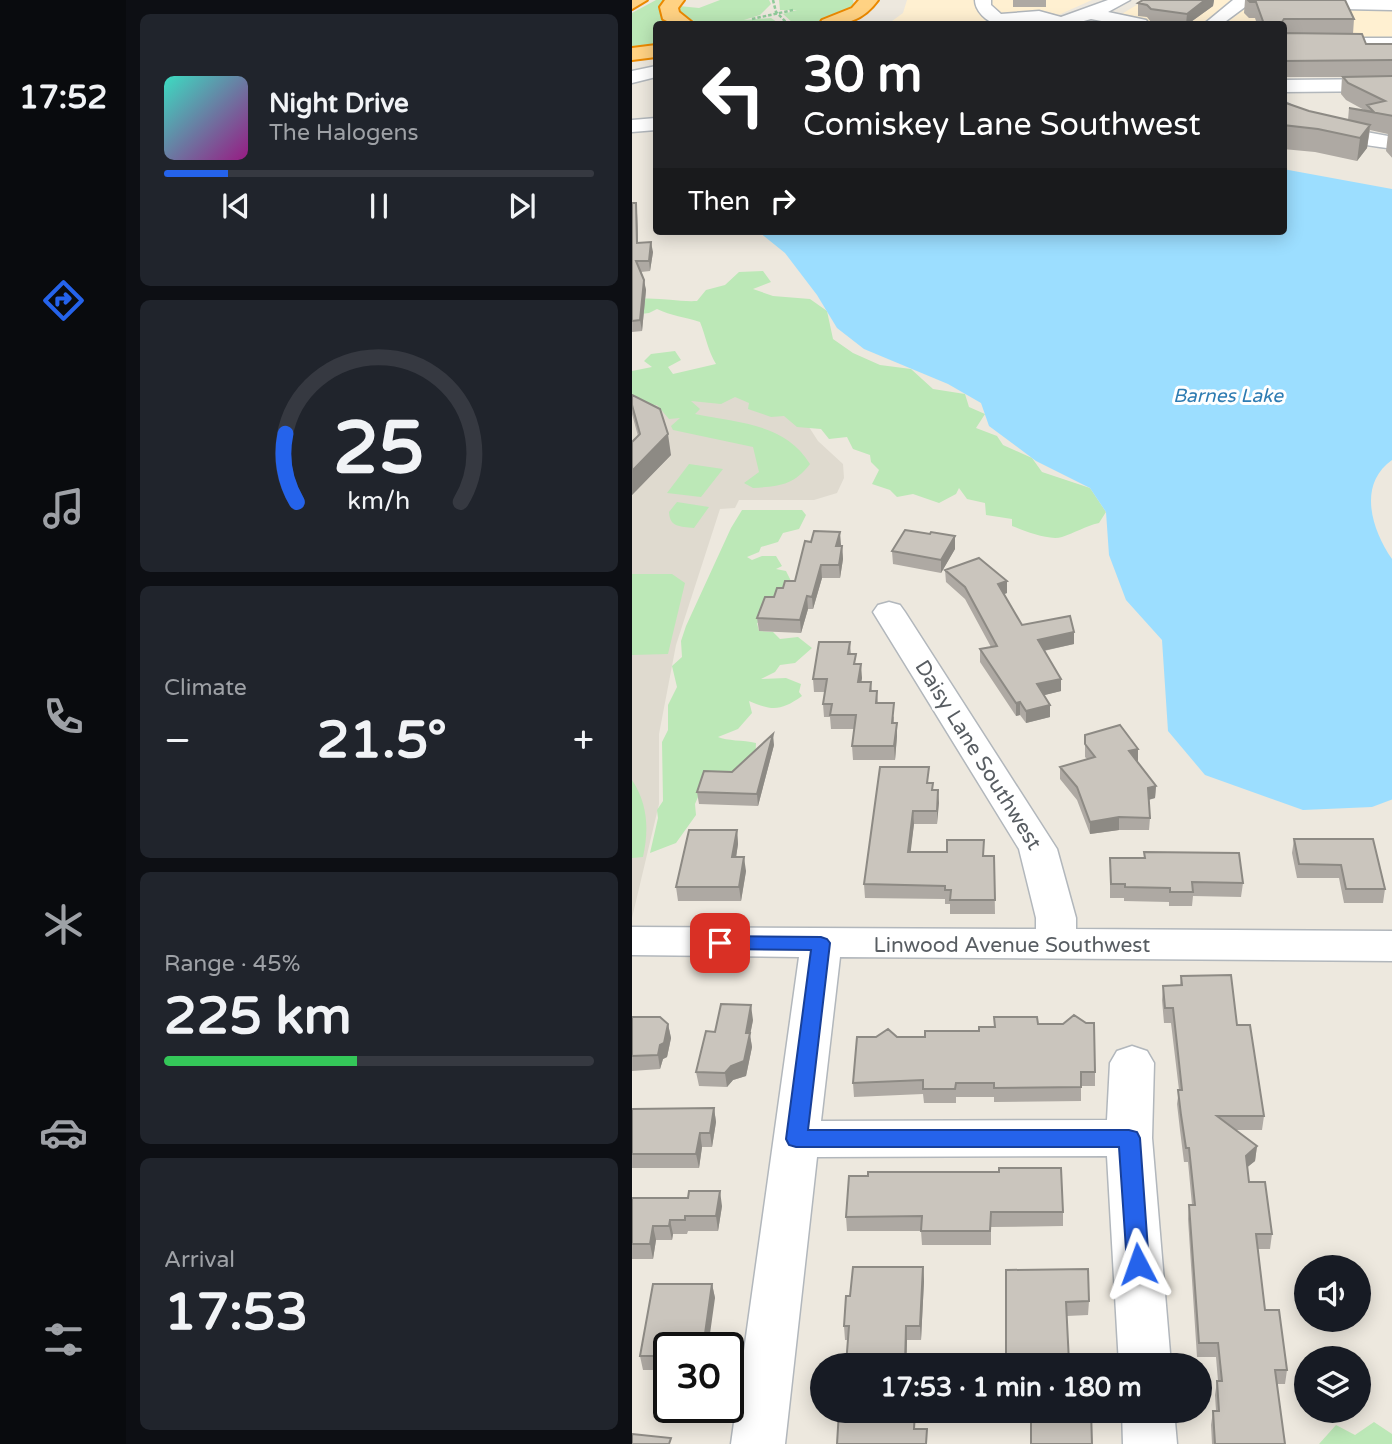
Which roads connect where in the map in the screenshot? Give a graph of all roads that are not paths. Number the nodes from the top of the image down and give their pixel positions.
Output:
1 (638, 0) edge
2 (675, 0) edge
3 (1122, 0) edge
4 (1214, 0) edge
5 (873, 1) edge
6 (1322, 1) edge
7 (632, 3) edge
8 (1239, 4) junction
9 (985, 5) edge
10 (1392, 5) edge
11 (1097, 12) junction
12 (1134, 17) edge
13 (680, 21) edge
14 (836, 21) edge
15 (865, 21) edge
16 (1052, 21) edge
17 (1068, 21) edge
18 (1216, 21) edge
19 (1287, 43) edge
20 (1392, 43) edge
21 (653, 51) edge
22 (632, 54) edge
23 (653, 73) edge
24 (632, 77) edge
25 (1392, 85) edge
26 (1287, 86) edge
27 (1287, 111) edge
28 (653, 124) edge
29 (632, 126) edge
30 (1392, 143) edge
31 (889, 612) dead end
32 (632, 941) edge
33 (821, 943) junction
34 (1056, 945) junction
35 (1392, 946) edge
36 (1132, 1063) dead end
37 (1129, 1138) junction
38 (796, 1139) junction
39 (1144, 1353) edge
40 (1149, 1423) edge
41 (758, 1444) edge
42 (1151, 1444) edge

1 - 7 highway
2 - 13 highway
3 - 11 street
4 - 8 street
5 - 14 highway
5 - 15 highway
6 - 8 street
6 - 10 street
8 - 18 street
9 - 11 street
9 - 16 street
11 - 12 street
11 - 17 street
19 - 20 street
21 - 22 highway
23 - 24 street
25 - 26 street
27 - 30 street
28 - 29 street
31 - 34 street, Daisy Lane Southwest
32 - 33 street, Linwood Avenue Southwest
33 - 34 street, Linwood Avenue Southwest
33 - 38 street
34 - 35 street, Linwood Avenue Southwest
36 - 37 street
37 - 38 street
37 - 39 street
38 - 41 street
40 - 42 street

